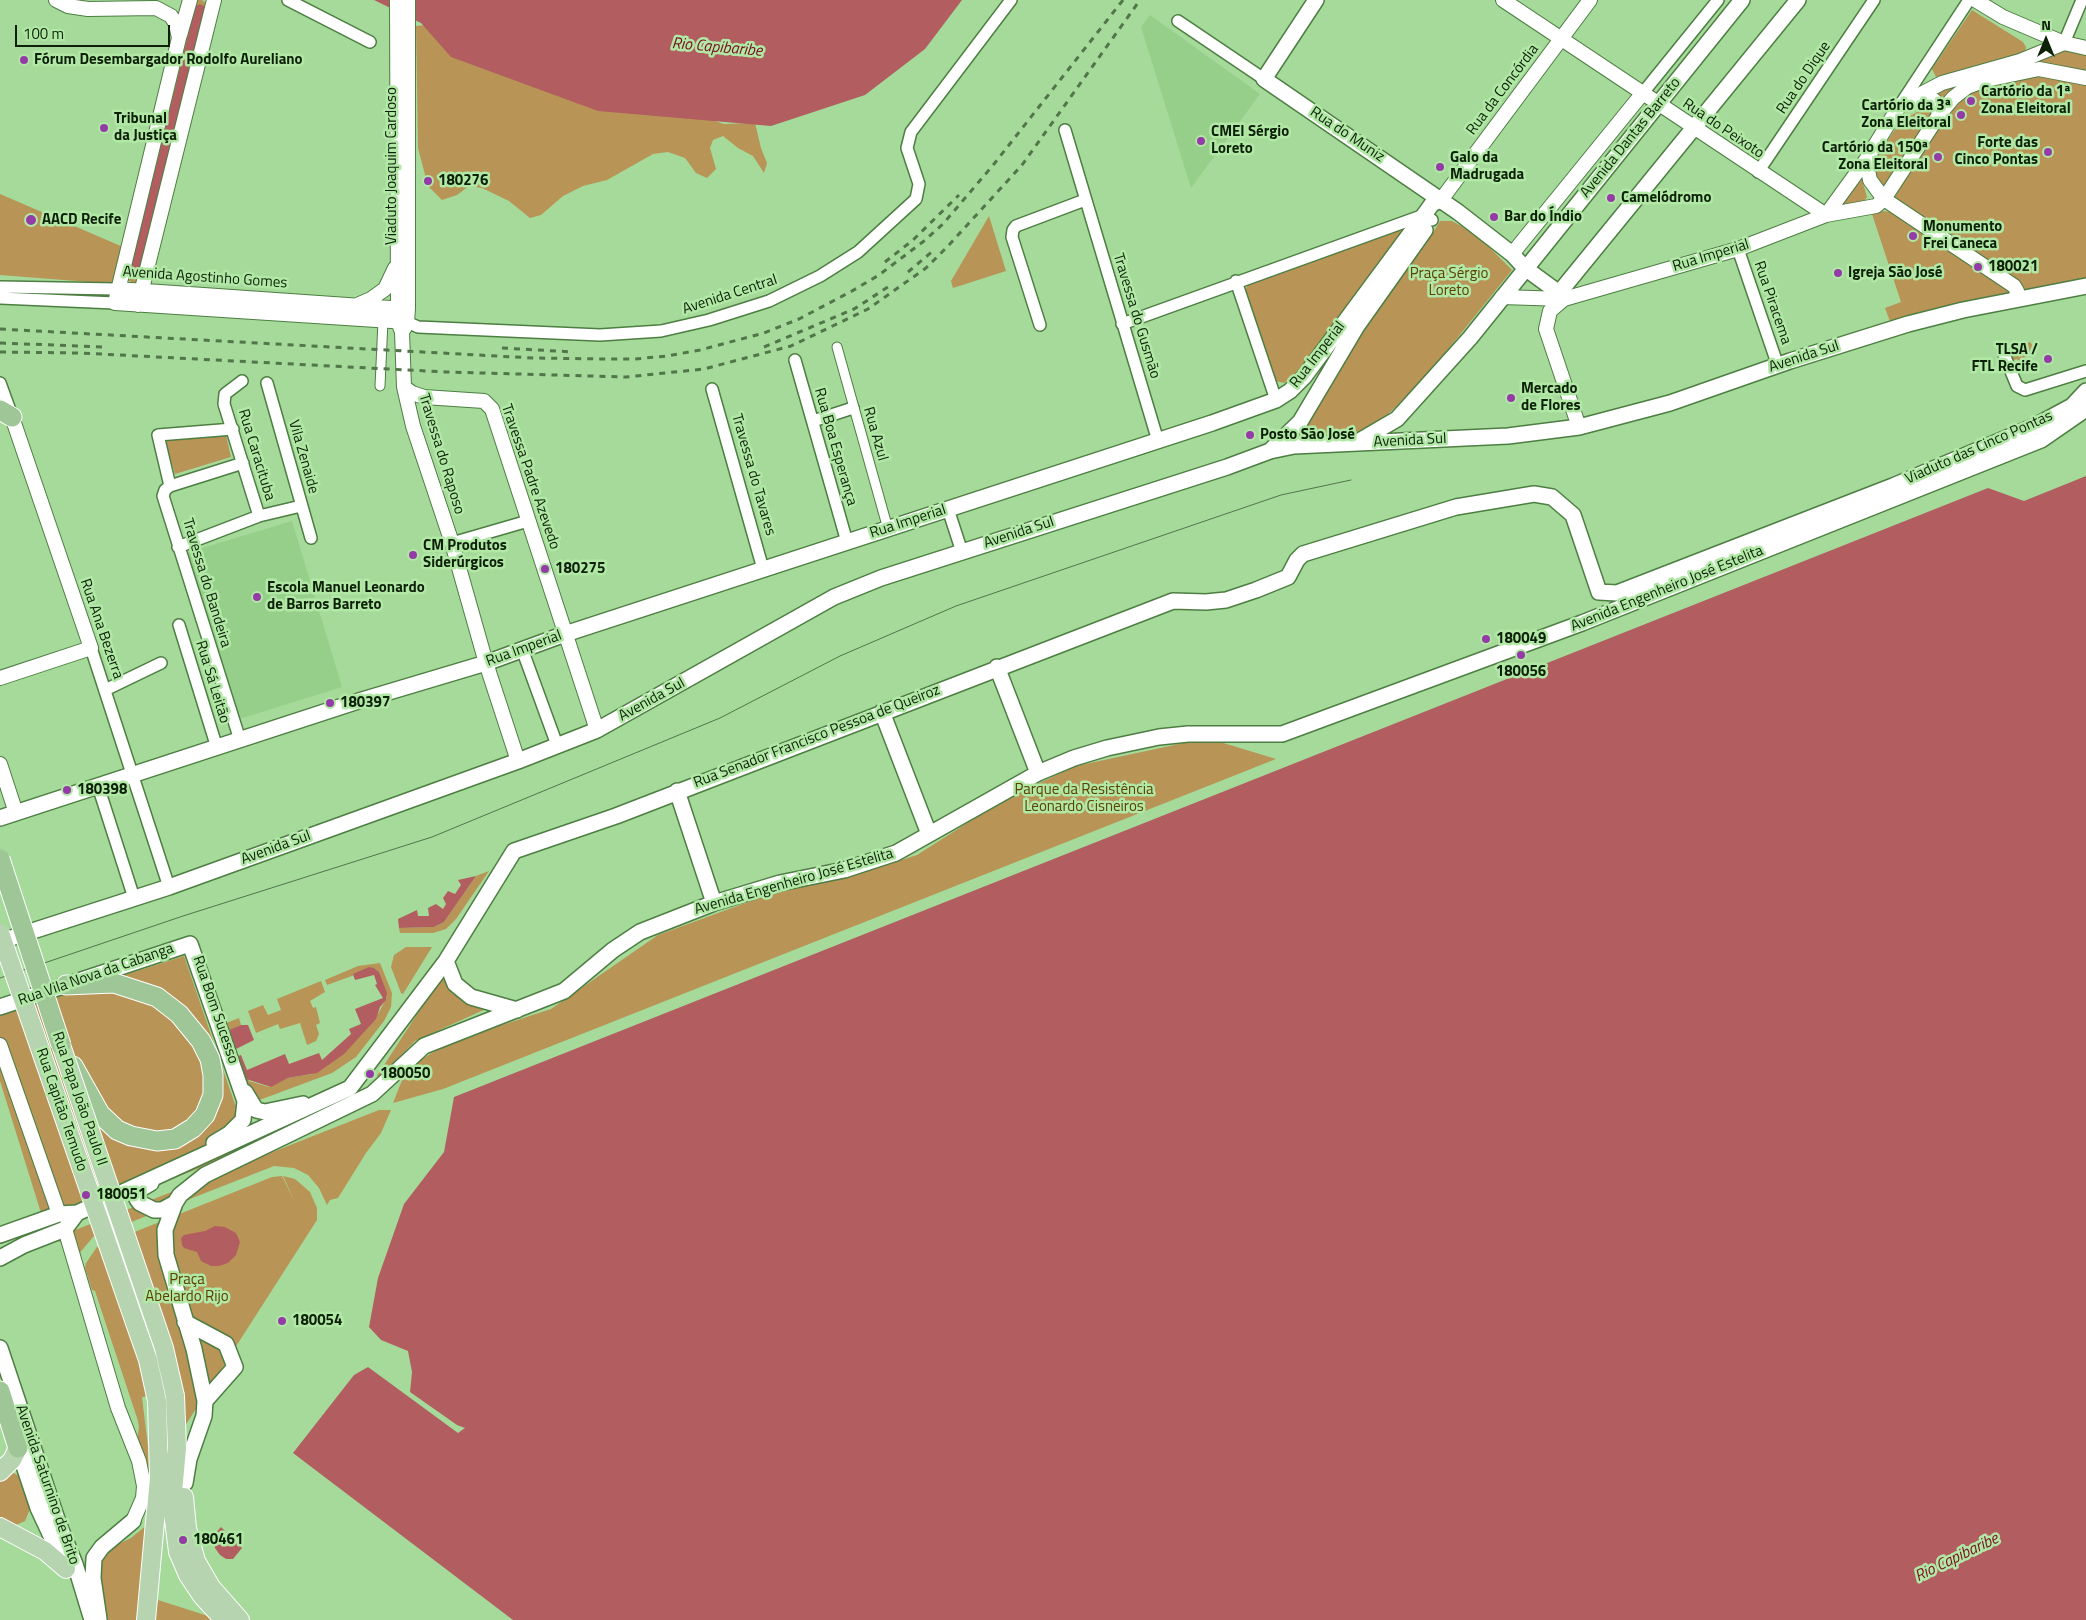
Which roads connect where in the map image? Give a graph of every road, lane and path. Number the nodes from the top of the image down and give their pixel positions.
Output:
1 (56, 0) edge
2 (132, 0) edge
3 (190, 0) edge
4 (288, 0) edge
5 (397, 0) edge
6 (408, 0) edge
7 (1011, 0) edge
8 (1316, 0) edge
9 (1503, 0) edge
10 (1590, 0) edge
11 (1718, 0) edge
12 (1742, 0) edge
13 (1798, 0) edge
14 (1874, 0) edge
15 (1969, 0) edge
16 (1975, 0) edge
17 (2082, 0) edge
18 (213, 2) edge
19 (97, 8) junction
20 (1178, 21) dead end
21 (180, 38) junction
22 (1561, 39) junction
23 (370, 42) dead end
24 (2064, 43) junction
25 (2086, 48) edge
26 (1264, 78) junction
27 (2086, 78) edge
28 (1642, 94) junction
29 (1906, 102) junction
30 (1658, 104) junction
31 (1939, 115) junction
32 (1693, 128) junction
33 (1065, 130) dead end
34 (1866, 160) junction
35 (1758, 172) junction
36 (1419, 184) junction
37 (1884, 199) junction
38 (1085, 200) junction
39 (1441, 200) junction
40 (1826, 215) junction
41 (1427, 216) junction
42 (404, 224) junction
43 (398, 245) junction
44 (1738, 250) junction
45 (1512, 254) junction
46 (1526, 268) junction
47 (1236, 281) junction
48 (2086, 286) edge
49 (0, 287) edge
50 (117, 288) junction
51 (142, 290) junction
52 (2015, 292) junction
53 (1562, 296) junction
54 (1502, 297) junction
55 (0, 298) edge
56 (115, 303) junction
57 (138, 305) junction
58 (356, 305) junction
59 (403, 319) junction
60 (383, 320) junction
61 (1122, 324) junction
62 (1040, 325) dead end
63 (837, 347) dead end
64 (2003, 352) dead end
65 (795, 360) dead end
66 (1778, 366) junction
67 (2086, 371) edge
68 (242, 381) dead end
69 (0, 383) edge
70 (267, 383) dead end
71 (380, 386) dead end
72 (404, 387) junction
73 (712, 389) dead end
74 (2086, 391) edge
75 (1276, 400) junction
76 (853, 408) junction
77 (2086, 409) edge
78 (6, 413) edge
79 (813, 421) junction
80 (1579, 427) junction
81 (233, 429) junction
82 (1158, 441) junction
83 (1353, 444) junction
84 (1270, 451) junction
85 (244, 463) junction
86 (170, 486) junction
87 (1895, 492) junction
88 (301, 506) junction
89 (948, 509) junction
90 (259, 516) junction
91 (528, 521) junction
92 (888, 529) junction
93 (311, 538) dead end
94 (847, 542) junction
95 (452, 543) junction
96 (178, 547) junction
97 (962, 552) junction
98 (764, 570) junction
99 (1599, 592) junction
100 (1582, 623) junction
101 (179, 625) dead end
102 (565, 634) junction
103 (91, 648) junction
104 (522, 649) junction
105 (160, 663) dead end
106 (486, 663) junction
107 (997, 667) junction
108 (0, 678) edge
109 (105, 690) junction
110 (882, 712) junction
111 (597, 730) junction
112 (240, 740) junction
113 (557, 745) junction
114 (217, 748) junction
115 (518, 761) junction
116 (0, 764) edge
117 (1038, 773) junction
118 (132, 775) junction
119 (98, 786) junction
120 (677, 791) junction
121 (16, 813) junction
122 (0, 818) edge
123 (929, 834) junction
124 (0, 859) edge
125 (168, 887) junction
126 (134, 898) junction
127 (714, 903) junction
128 (5, 937) edge
129 (193, 946) joint
130 (446, 961) junction
131 (66, 986) junction
132 (0, 1007) edge
133 (517, 1010) junction
134 (0, 1045) edge
135 (61, 1046) junction
136 (237, 1075) junction
137 (317, 1104) junction
138 (168, 1171) junction
139 (175, 1203) junction
140 (77, 1213) junction
141 (59, 1214) junction
142 (65, 1229) junction
143 (3, 1233) edge
144 (0, 1258) edge
145 (185, 1322) junction
146 (0, 1348) edge
147 (0, 1391) edge
148 (205, 1400) junction
149 (5, 1419) edge
150 (177, 1424) junction
151 (10, 1460) edge
152 (185, 1483) junction
153 (133, 1521) joint
154 (0, 1527) edge
155 (66, 1569) junction
156 (83, 1594) junction
157 (92, 1620) edge
158 (99, 1620) edge
159 (146, 1620) edge
160 (224, 1620) edge
161 (240, 1620) edge

1 - 19 street
2 - 19 street
3 - 21 street
4 - 23 street
5 - 42 street, Viaduto Joaquim Cardoso
6 - 42 street, Viaduto Joaquim Cardoso
7 - 59 street, Avenida Central
8 - 26 main road
9 - 22 street, Rua do Peixoto
10 - 22 street, Rua da Concórdia
11 - 28 street, Avenida Dantas Barreto
12 - 30 main road, Avenida Dantas Barreto
13 - 32 main road
14 - 35 street, Rua do Dique
15 - 29 street
16 - 24 street
17 - 24 street
18 - 51 street
19 - 21 street
20 - 26 street, Rua do Muniz
21 - 50 street
22 - 28 street, Rua do Peixoto
22 - 39 street, Rua da Concórdia
24 - 25 street
24 - 29 street
26 - 36 main road, Rua do Muniz
27 - 31 street
28 - 30 street, Rua do Peixoto
28 - 45 street, Avenida Dantas Barreto
29 - 31 street
29 - 34 street
30 - 32 street, Rua do Peixoto
30 - 46 main road, Avenida Dantas Barreto
31 - 37 street
32 - 35 street, Rua do Peixoto
32 - 53 main road
33 - 38 street, Travessa do Gusmão
34 - 37 street
34 - 40 street
35 - 40 street, Rua do Peixoto
36 - 39 main road, Rua do Muniz
36 - 41 main road
37 - 40 street, Rua Imperial
37 - 52 street
38 - 61 street, Travessa do Gusmão
38 - 62 street
39 - 41 main road, Rua Imperial
39 - 45 main road, Rua do Muniz
40 - 44 street, Rua Imperial
41 - 47 street
41 - 75 main road, Rua Imperial
41 - 84 main road, Rua Imperial
42 - 43 street, Viaduto Joaquim Cardoso
42 - 59 street, Viaduto Joaquim Cardoso
43 - 58 street
43 - 59 street, Viaduto Joaquim Cardoso
44 - 53 street, Rua Imperial
44 - 66 street, Rua Piracema
45 - 46 main road
46 - 53 main road
46 - 54 main road, Avenida Dantas Barreto
47 - 61 street
47 - 75 street
48 - 52 main road, Avenida Sul
49 - 50 street, Avenida Agostinho Gomes
50 - 51 street, Avenida Agostinho Gomes
50 - 56 street
51 - 57 street
51 - 58 street, Avenida Agostinho Gomes
52 - 66 main road, Avenida Sul
53 - 54 street, Rua Imperial
53 - 80 street
54 - 83 main road, Avenida Dantas Barreto
55 - 56 street, Avenida Agostinho Gomes
56 - 57 street, Avenida Agostinho Gomes
57 - 60 street, Avenida Agostinho Gomes
58 - 59 street, Avenida Agostinho Gomes
59 - 60 street, Avenida Agostinho Gomes
59 - 72 street, Viaduto Joaquim Cardoso
60 - 71 street
61 - 82 street, Travessa do Gusmão
63 - 76 street, Rua Azul
64 - 67 street
65 - 79 street, Rua Boa Esperança
66 - 80 main road, Avenida Sul
68 - 81 street, Rua Caracituba
69 - 78 street, Rua Ana Bezerra
70 - 88 street, Vila Zenaide
72 - 91 street, Travessa Padre Azevedo
72 - 95 street, Travessa do Raposo
73 - 98 street, Travessa do Tavares
74 - 87 main road, Viaduto das Cinco Pontas
75 - 82 main road, Rua Imperial
76 - 79 street
76 - 92 street, Rua Azul
77 - 87 main road, Viaduto das Cinco Pontas
78 - 103 street, Rua Ana Bezerra
79 - 94 street, Rua Boa Esperança
80 - 83 main road, Avenida Sul
81 - 85 street, Rua Caracituba
81 - 86 street, Travessa do Bandeira
82 - 89 main road, Rua Imperial
83 - 84 main road, Avenida Sul
84 - 97 main road, Avenida Sul
85 - 86 street
85 - 90 street, Rua Caracituba
86 - 96 street, Travessa do Bandeira
87 - 99 main road, Avenida Engenheiro José Estelita
87 - 100 main road, Avenida Engenheiro José Estelita
88 - 90 street
88 - 93 street, Vila Zenaide
89 - 92 main road, Rua Imperial
89 - 97 street
90 - 96 street
91 - 95 street
91 - 102 street, Travessa Padre Azevedo
92 - 94 main road, Rua Imperial
94 - 98 main road, Rua Imperial
95 - 106 street, Travessa do Raposo
96 - 112 street, Travessa do Bandeira
97 - 111 main road, Avenida Sul
98 - 102 main road, Rua Imperial
99 - 100 main road
99 - 107 main road, Rua Senador Francisco Pessoa de Queiroz
100 - 117 main road, Avenida Engenheiro José Estelita
101 - 114 street, Rua Sá Leitão
102 - 104 main road, Rua Imperial
102 - 111 street, Travessa Padre Azevedo
103 - 108 street
103 - 109 street, Rua Ana Bezerra
104 - 106 main road, Rua Imperial
104 - 113 street
105 - 109 street
106 - 112 main road, Rua Imperial
106 - 115 street, Travessa do Raposo
107 - 110 main road, Rua Senador Francisco Pessoa de Queiroz
107 - 117 main road
109 - 118 street, Rua Ana Bezerra
110 - 120 main road, Rua Senador Francisco Pessoa de Queiroz
110 - 123 main road
111 - 113 main road, Avenida Sul
112 - 114 main road, Rua Imperial
113 - 115 main road, Avenida Sul
114 - 118 main road, Rua Imperial
115 - 125 main road, Avenida Sul
116 - 121 street
117 - 123 main road, Avenida Engenheiro José Estelita
118 - 119 main road, Rua Imperial
118 - 125 street, Rua Ana Bezerra
119 - 121 main road, Rua Imperial
119 - 126 street
120 - 127 main road
120 - 130 main road, Rua Senador Francisco Pessoa de Queiroz
121 - 122 main road, Rua Imperial
123 - 127 main road, Avenida Engenheiro José Estelita
124 - 135 highway, Rua Papa João Paulo II, bridge
125 - 126 main road, Avenida Sul
126 - 128 main road, Avenida Sul
127 - 133 main road, Avenida Engenheiro José Estelita
128 - 159 main road, Rua Capitão Temudo, bridge
129 - 131 main road, Rua Vila Nova da Cabanga
129 - 136 main road, Rua Bom Sucesso
130 - 133 main road
130 - 137 main road, Rua Senador Francisco Pessoa de Queiroz
131 - 132 main road, Rua Vila Nova da Cabanga
131 - 135 highway, bridge
133 - 139 main road, Avenida Engenheiro José Estelita
134 - 141 street
135 - 150 main road, Rua Papa João Paulo II, bridge
136 - 137 main road, Rua Bom Sucesso
136 - 138 main road, Rua Bom Sucesso
137 - 138 main road, Rua Senador Francisco Pessoa de Queiroz
138 - 139 main road
138 - 140 main road, Rua Senador Francisco Pessoa de Queiroz
139 - 145 main road, Avenida Engenheiro José Estelita
140 - 141 main road
140 - 142 main road
141 - 143 main road
142 - 144 main road
142 - 153 street
145 - 148 main road, Avenida Engenheiro José Estelita
145 - 148 main road
146 - 156 main road, Avenida Saturnino de Brito
147 - 149 highway
148 - 152 main road, Avenida Engenheiro José Estelita
149 - 151 highway
150 - 152 main road
150 - 160 main road
151 - 155 main road, Avenida Saturnino de Brito
152 - 161 main road
153 - 158 main road
154 - 155 main road
155 - 156 main road, Avenida Saturnino de Brito
156 - 157 main road, Avenida Saturnino de Brito

